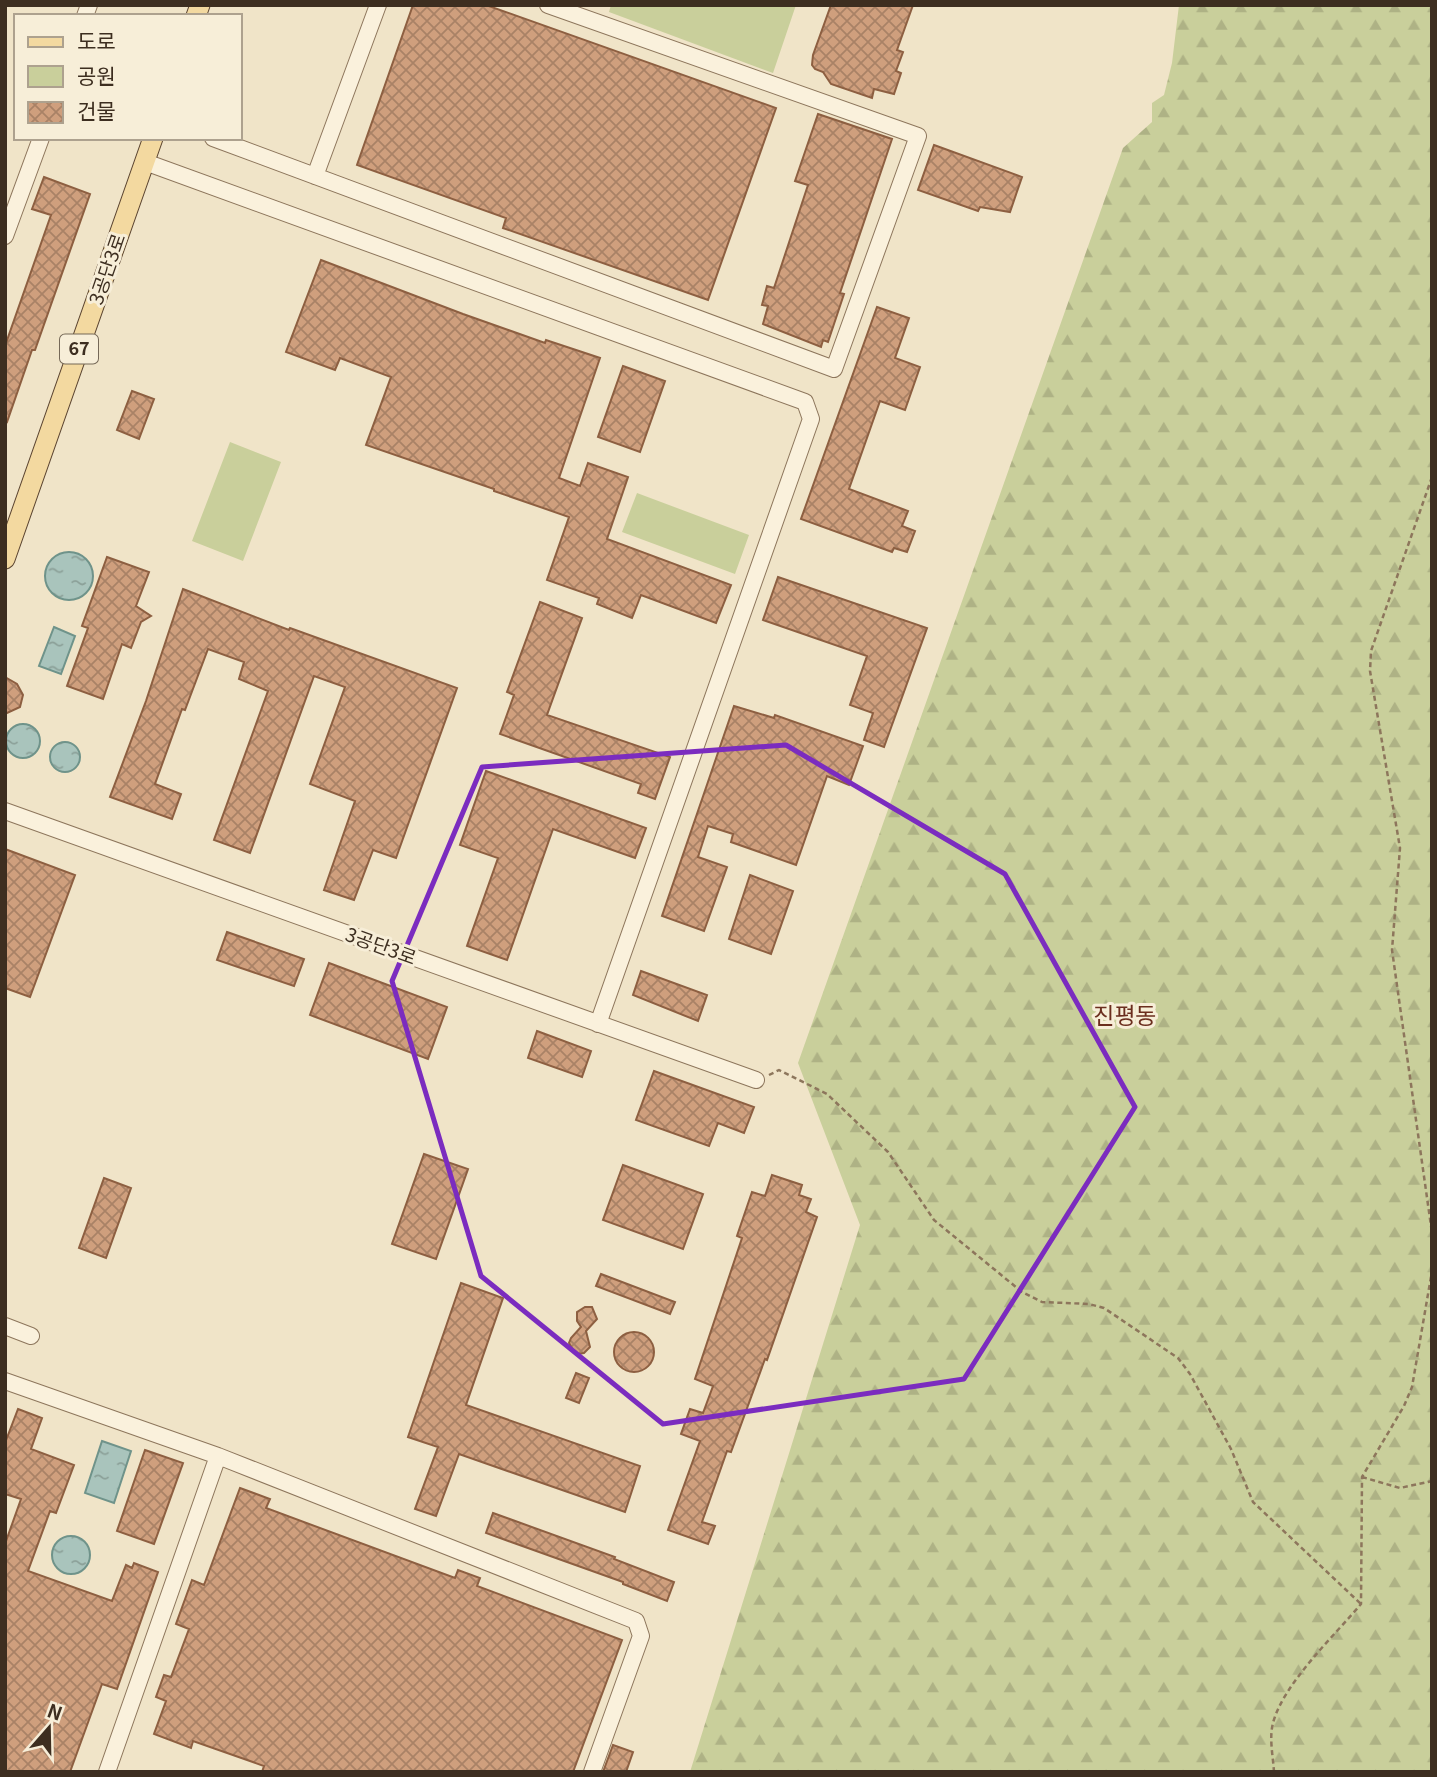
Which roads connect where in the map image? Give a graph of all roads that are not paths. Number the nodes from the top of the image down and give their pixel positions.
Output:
1 (378, 5) edge
2 (548, 5) edge
3 (40, 140) edge
4 (152, 140) edge
5 (218, 140) edge
6 (145, 162) junction
7 (315, 176) junction
8 (5, 186) edge
9 (22, 192) junction
10 (5, 236) edge
11 (5, 559) edge
12 (5, 811) edge
13 (598, 1024) junction
14 (756, 1080) road end
15 (5, 1326) edge
16 (31, 1336) dead end
17 (5, 1381) edge
18 (218, 1456) junction
19 (107, 1772) edge
20 (592, 1772) edge

1 - 7 street
2 - 7 street
3 - 9 street
4 - 6 main road, 3공단3로 / 67
5 - 7 street
6 - 11 main road, 3공단3로 / 67
6 - 13 street
8 - 9 street
9 - 10 street
12 - 13 street, 3공단3로
13 - 14 street, 3공단3로
15 - 16 street
17 - 18 street
18 - 19 street
18 - 20 street

